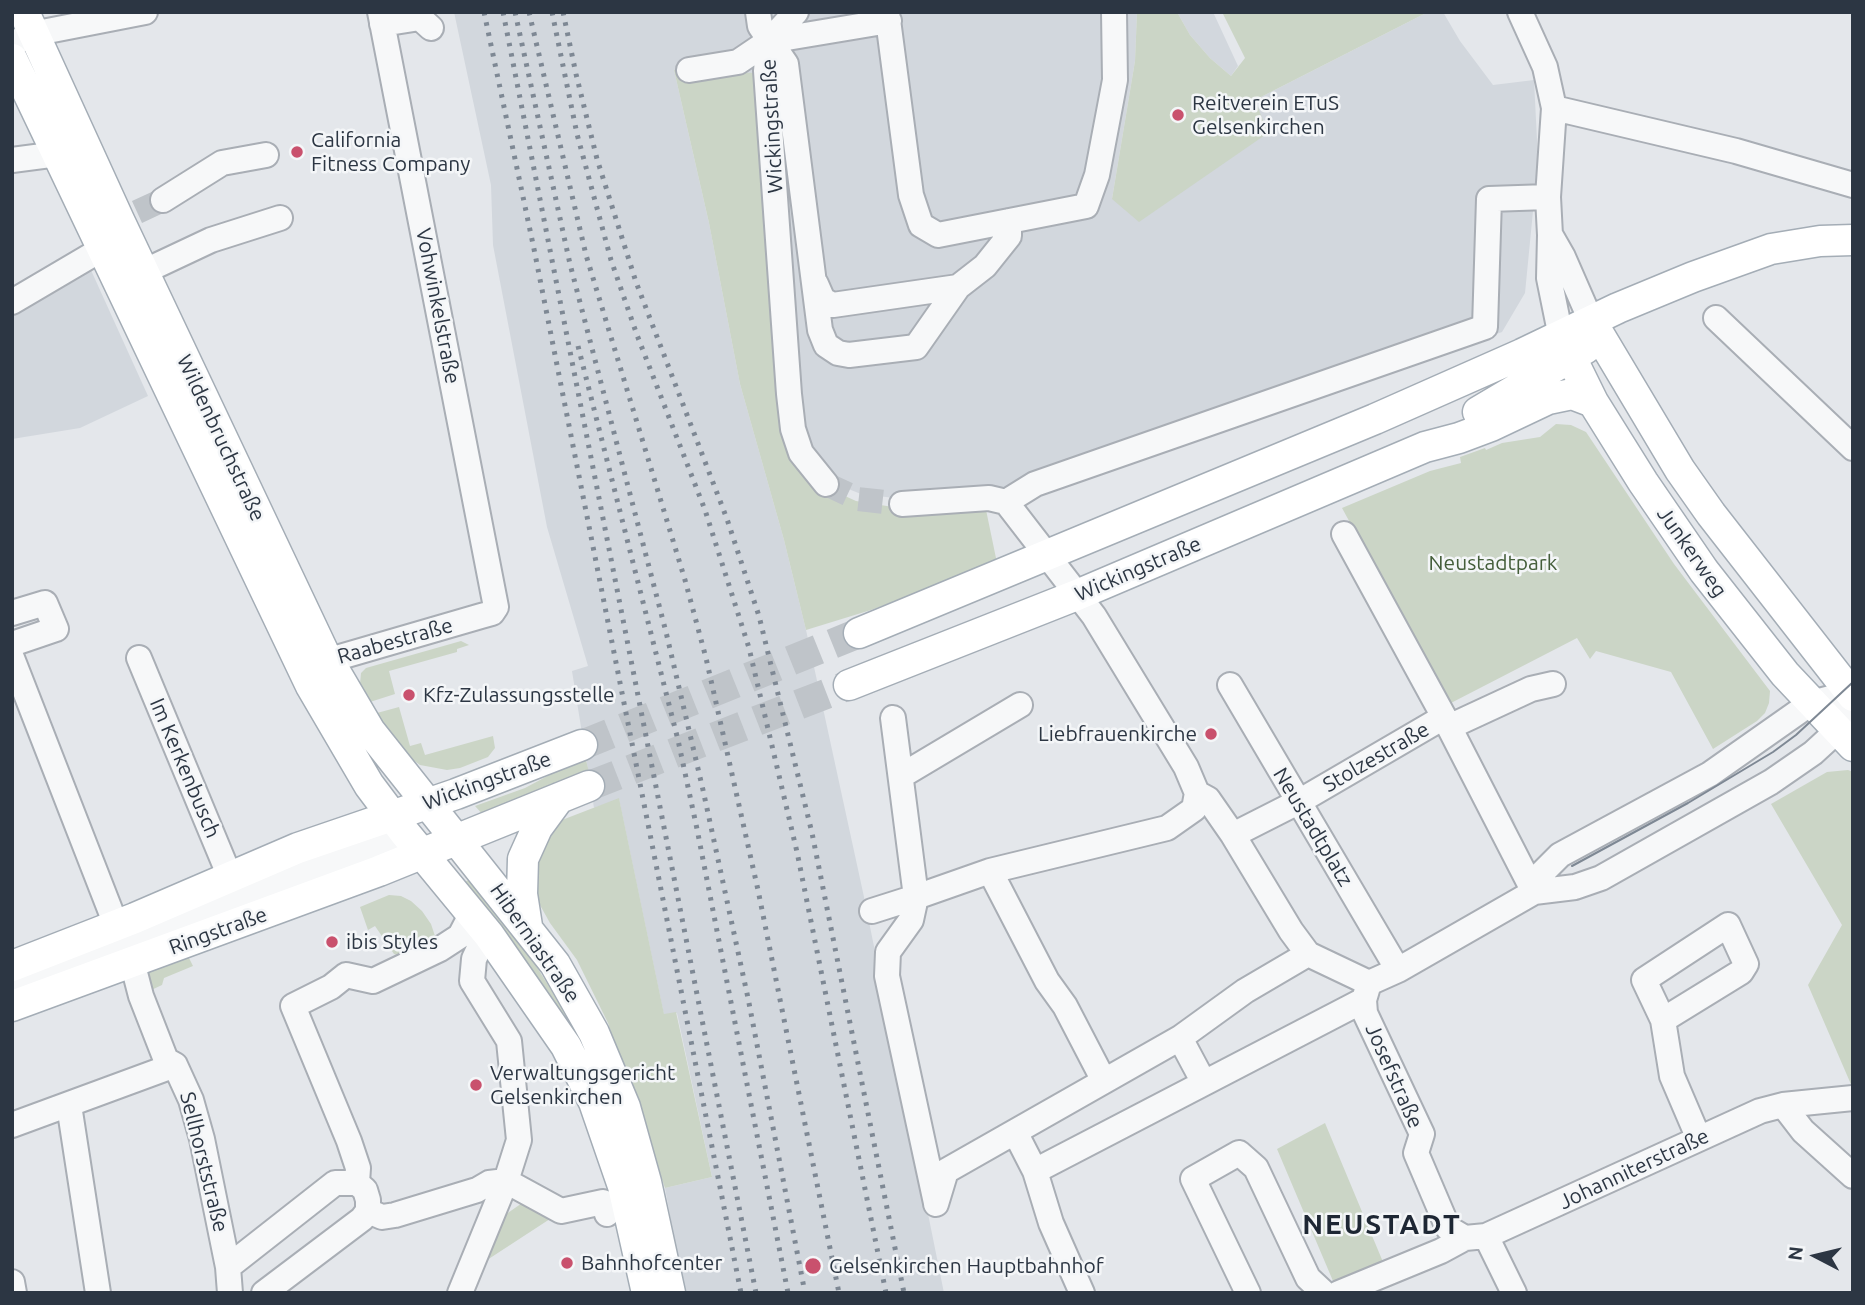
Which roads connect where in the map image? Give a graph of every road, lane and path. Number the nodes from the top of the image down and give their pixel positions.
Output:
1 (143, 12) edge
2 (796, 12) edge
3 (1114, 12) edge
4 (1520, 12) edge
5 (888, 16) edge
6 (381, 18) edge
7 (757, 23) edge
8 (431, 28) dead end
9 (23, 30) edge
10 (12, 58) edge
11 (689, 70) dead end
12 (50, 105) junction
13 (1554, 108) junction
14 (58, 154) junction
15 (265, 155) dead end
16 (12, 160) edge
17 (1853, 185) edge
18 (1548, 197) junction
19 (163, 200) tunnel mouth
20 (280, 218) dead end
21 (1009, 221) junction
22 (1550, 235) junction
23 (1853, 240) edge
24 (102, 249) junction
25 (143, 272) junction
26 (816, 284) junction
27 (958, 287) junction
28 (12, 303) edge
29 (1716, 318) dead end
30 (1597, 330) junction
31 (1565, 347) junction
32 (1593, 402) junction
33 (1425, 447) junction
34 (1853, 448) edge
35 (827, 484) tunnel mouth
36 (1006, 502) junction
37 (902, 504) tunnel mouth
38 (1344, 534) dead end
39 (1047, 556) junction
40 (1077, 595) junction
41 (496, 599) joint
42 (12, 613) edge
43 (859, 633) tunnel mouth
44 (290, 642) junction
45 (12, 644) edge
46 (12, 658) edge
47 (139, 658) dead end
48 (328, 660) junction
49 (1553, 684) dead end
50 (849, 685) tunnel mouth
51 (1230, 685) dead end
52 (1852, 693) edge
53 (1811, 703) junction
54 (1020, 705) dead end
55 (893, 718) dead end
56 (1447, 722) junction
57 (1845, 739) edge
58 (583, 745) tunnel mouth
59 (901, 776) junction
60 (589, 786) tunnel mouth
61 (1197, 793) junction
62 (559, 798) junction
63 (1300, 801) junction
64 (427, 803) junction
65 (406, 834) junction
66 (1233, 835) junction
67 (458, 840) junction
68 (990, 871) junction
69 (230, 877) junction
70 (1534, 892) junction
71 (916, 897) junction
72 (872, 911) dead end
73 (481, 924) junction
74 (527, 927) junction
75 (129, 936) junction
76 (1308, 954) junction
77 (12, 966) edge
78 (1398, 970) junction
79 (12, 985) edge
80 (1367, 991) junction
81 (12, 1006) edge
82 (1663, 1020) dead end
83 (1180, 1038) junction
84 (175, 1065) junction
85 (1104, 1081) junction
86 (1204, 1083) junction
87 (1853, 1098) edge
88 (69, 1105) junction
89 (1783, 1105) junction
90 (12, 1125) edge
91 (1015, 1132) junction
92 (1699, 1139) junction
93 (1035, 1171) junction
94 (1853, 1176) edge
95 (506, 1181) junction
96 (357, 1183) junction
97 (635, 1184) junction
98 (368, 1211) junction
99 (607, 1214) dead end
100 (1476, 1237) junction
101 (228, 1267) junction
102 (12, 1282) edge
103 (14, 1293) edge
104 (98, 1293) edge
105 (230, 1293) edge
106 (264, 1293) edge
107 (460, 1293) edge
108 (648, 1293) edge
109 (670, 1293) edge
110 (1082, 1293) edge
111 (1248, 1293) edge
112 (1324, 1293) edge
113 (1339, 1293) edge
114 (1514, 1293) edge

1 - 9 street
2 - 7 street
3 - 21 street
4 - 13 street
5 - 7 street
5 - 21 street
6 - 8 street
6 - 41 street, Vohwinkelstraße
7 - 11 street
7 - 26 street
7 - 35 street, Wickingstraße
9 - 12 main road, Wildenbruchstraße
10 - 12 main road, Wildenbruchstraße
12 - 14 main road, Wildenbruchstraße
12 - 25 main road, Wildenbruchstraße
13 - 17 street
13 - 18 street
14 - 16 street
14 - 24 main road, Wildenbruchstraße
15 - 19 street
18 - 22 street
18 - 36 street
20 - 25 street
21 - 27 street
22 - 30 street
22 - 31 street
23 - 30 main road, Wickingstraße
24 - 28 street
24 - 44 main road, Wildenbruchstraße
25 - 48 main road, Wildenbruchstraße
26 - 27 street
26 - 27 street
29 - 34 street
30 - 31 main road, Wickingstraße
30 - 52 main road, Junkerweg
31 - 32 main road, Junkerweg
31 - 33 main road, Wickingstraße
31 - 39 main road, Wickingstraße
32 - 33 main road, Wickingstraße
32 - 53 main road, Junkerweg
33 - 40 main road, Wickingstraße
36 - 37 street
36 - 39 street
38 - 56 street
39 - 40 street
39 - 43 main road, Wickingstraße
40 - 50 main road, Wickingstraße
40 - 61 street
41 - 48 street, Raabestraße
42 - 45 street
44 - 48 street, Raabestraße
44 - 65 main road, Wildenbruchstraße
46 - 75 street, Sellhorststraße
47 - 69 street, Im Kerkenbusch
48 - 64 main road, Wildenbruchstraße
49 - 56 street, Stolzestraße
51 - 63 street, Neustadtplatz
52 - 53 street
52 - 57 street
53 - 57 main road, Junkerweg
53 - 70 street
54 - 59 street
55 - 59 street
56 - 63 street, Stolzestraße
56 - 70 street
57 - 70 street
58 - 64 main road, Wickingstraße
59 - 71 street
60 - 62 main road, Wickingstraße
61 - 66 street
61 - 68 street
62 - 67 main road, Wickingstraße
62 - 74 main road
63 - 66 street, Stolzestraße
63 - 78 street, Neustadtplatz
64 - 65 main road, Wickingstraße
64 - 67 main road, Wildenbruchstraße
65 - 67 main road, Wickingstraße
65 - 69 main road, Ringstraße
65 - 73 main road, Hiberniastraße
65 - 75 main road, Ringstraße
66 - 76 street
67 - 74 main road, Hiberniastraße
68 - 71 street
68 - 85 street
69 - 75 main road, Ringstraße
70 - 78 street
71 - 72 street
71 - 91 street
73 - 95 street
73 - 96 street
73 - 97 main road, Hiberniastraße
74 - 97 main road, Hiberniastraße
75 - 77 main road, Ringstraße
75 - 79 street
75 - 81 main road, Ringstraße
75 - 84 street, Sellhorststraße
76 - 80 street
76 - 83 street
78 - 80 street
80 - 86 street
80 - 100 street, Josefstraße
82 - 92 street
83 - 85 street
83 - 86 street
84 - 88 street
84 - 101 street, Sellhorststraße
85 - 91 street
86 - 93 street
87 - 89 street, Johanniterstraße
88 - 90 street
88 - 104 street
89 - 92 street, Johanniterstraße
89 - 94 street
91 - 93 street
92 - 100 street, Johanniterstraße
93 - 110 street
95 - 98 street
95 - 99 street
95 - 107 street
96 - 98 street
96 - 101 street
97 - 108 main road, Hiberniastraße
97 - 109 main road, Hiberniastraße
98 - 106 street
100 - 113 street, Johanniterstraße
100 - 114 street, Josefstraße
101 - 105 street, Sellhorststraße
102 - 103 street
111 - 112 street

